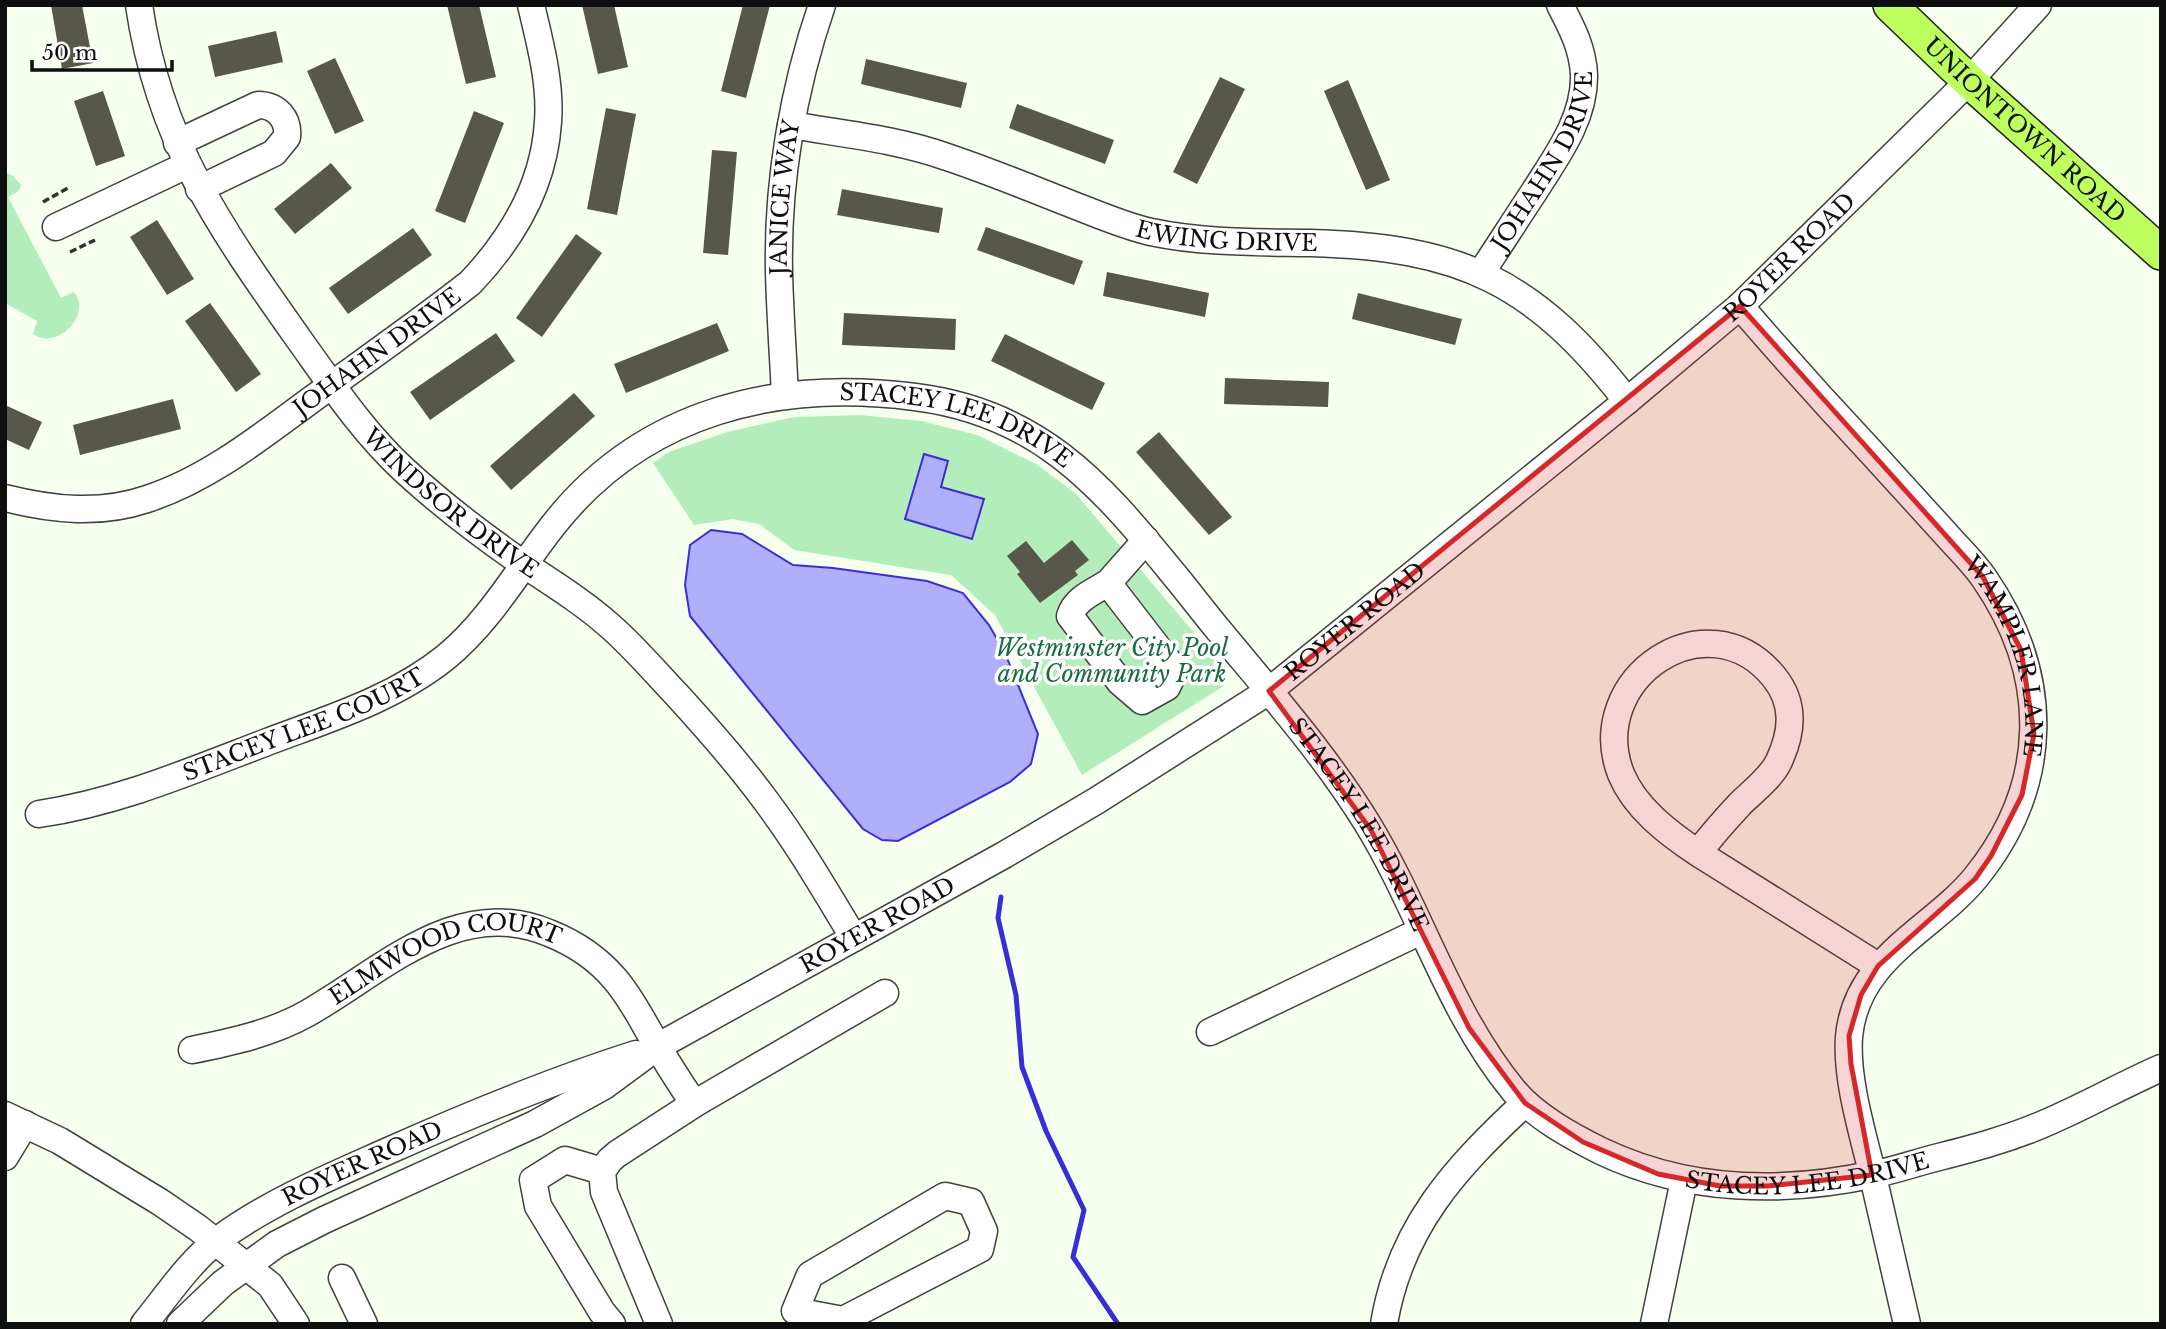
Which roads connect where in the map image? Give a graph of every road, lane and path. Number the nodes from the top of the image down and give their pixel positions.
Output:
1 (139, 5) edge
2 (531, 5) edge
3 (822, 5) edge
4 (1560, 5) edge
5 (1890, 5) edge
6 (2038, 5) edge
7 (1969, 81) junction
8 (792, 125) junction
9 (182, 154) junction
10 (68, 188) dead end
11 (199, 189) junction
12 (43, 202) dead end
13 (56, 227) dead end
14 (95, 240) dead end
15 (70, 252) dead end
16 (2161, 253) edge
17 (1482, 273) junction
18 (1740, 306) junction
19 (331, 385) junction
20 (785, 395) junction
21 (1627, 401) junction
22 (5, 498) edge
23 (1146, 540) junction
24 (524, 564) junction
25 (1108, 583) dead end
26 (1269, 691) junction
27 (38, 814) dead end
28 (1698, 853) junction
29 (1421, 931) junction
30 (854, 938) junction
31 (1878, 966) junction
32 (885, 993) dead end
33 (1210, 1032) dead end
34 (657, 1046) junction
35 (192, 1050) dead end
36 (2161, 1068) edge
37 (1525, 1103) junction
38 (694, 1104) junction
39 (15, 1119) edge
40 (5, 1157) edge
41 (602, 1171) junction
42 (1872, 1175) junction
43 (1684, 1180) junction
44 (216, 1242) junction
45 (247, 1265) junction
46 (342, 1278) dead end
47 (786, 1317) edge
48 (144, 1324) edge
49 (180, 1324) edge
50 (296, 1324) edge
51 (364, 1324) edge
52 (612, 1324) edge
53 (659, 1324) edge
54 (1384, 1324) edge
55 (1654, 1324) edge
56 (1907, 1324) edge

1 - 9 street, WINDSOR DRIVE
2 - 19 street, JOHAHN DRIVE
3 - 8 street, JANICE WAY
4 - 17 street, JOHAHN DRIVE
5 - 7 main road, UNIONTOWN ROAD
6 - 7 street, ROYER ROAD
7 - 16 main road, UNIONTOWN ROAD
7 - 18 street, ROYER ROAD
8 - 17 street, EWING DRIVE
8 - 20 street, JANICE WAY
9 - 11 street, WINDSOR DRIVE
9 - 11 street
9 - 13 street
10 - 12 path
11 - 19 street, WINDSOR DRIVE
14 - 15 path
17 - 21 street, EWING DRIVE
18 - 21 street, ROYER ROAD
18 - 31 street, WAMPLER LANE
19 - 22 street, JOHAHN DRIVE
19 - 24 street, WINDSOR DRIVE
20 - 23 street, STACEY LEE DRIVE
20 - 24 street, STACEY LEE DRIVE
21 - 26 street, ROYER ROAD
23 - 25 street
23 - 26 street, STACEY LEE DRIVE
24 - 27 street, STACEY LEE COURT
24 - 30 street, WINDSOR DRIVE
26 - 29 street, STACEY LEE DRIVE
26 - 30 street, ROYER ROAD
28 - 28 street
28 - 31 street
29 - 33 street
29 - 37 street, STACEY LEE DRIVE
30 - 34 street, ROYER ROAD
31 - 42 street, WAMPLER LANE
32 - 38 street
34 - 35 street, ELMWOOD COURT
34 - 38 street, ELMWOOD COURT
34 - 44 street, ROYER ROAD
34 - 45 street, ROYER ROAD
36 - 42 street, STACEY LEE DRIVE
37 - 43 street, STACEY LEE DRIVE
37 - 54 street
38 - 41 street
39 - 40 street
39 - 44 street
41 - 52 street
41 - 53 street
42 - 43 street, STACEY LEE DRIVE
42 - 56 street, WAMPLER LANE
43 - 55 street
44 - 45 street
44 - 48 street, ROYER ROAD
45 - 49 street, ROYER ROAD
45 - 50 street
46 - 51 street
47 - 47 street

